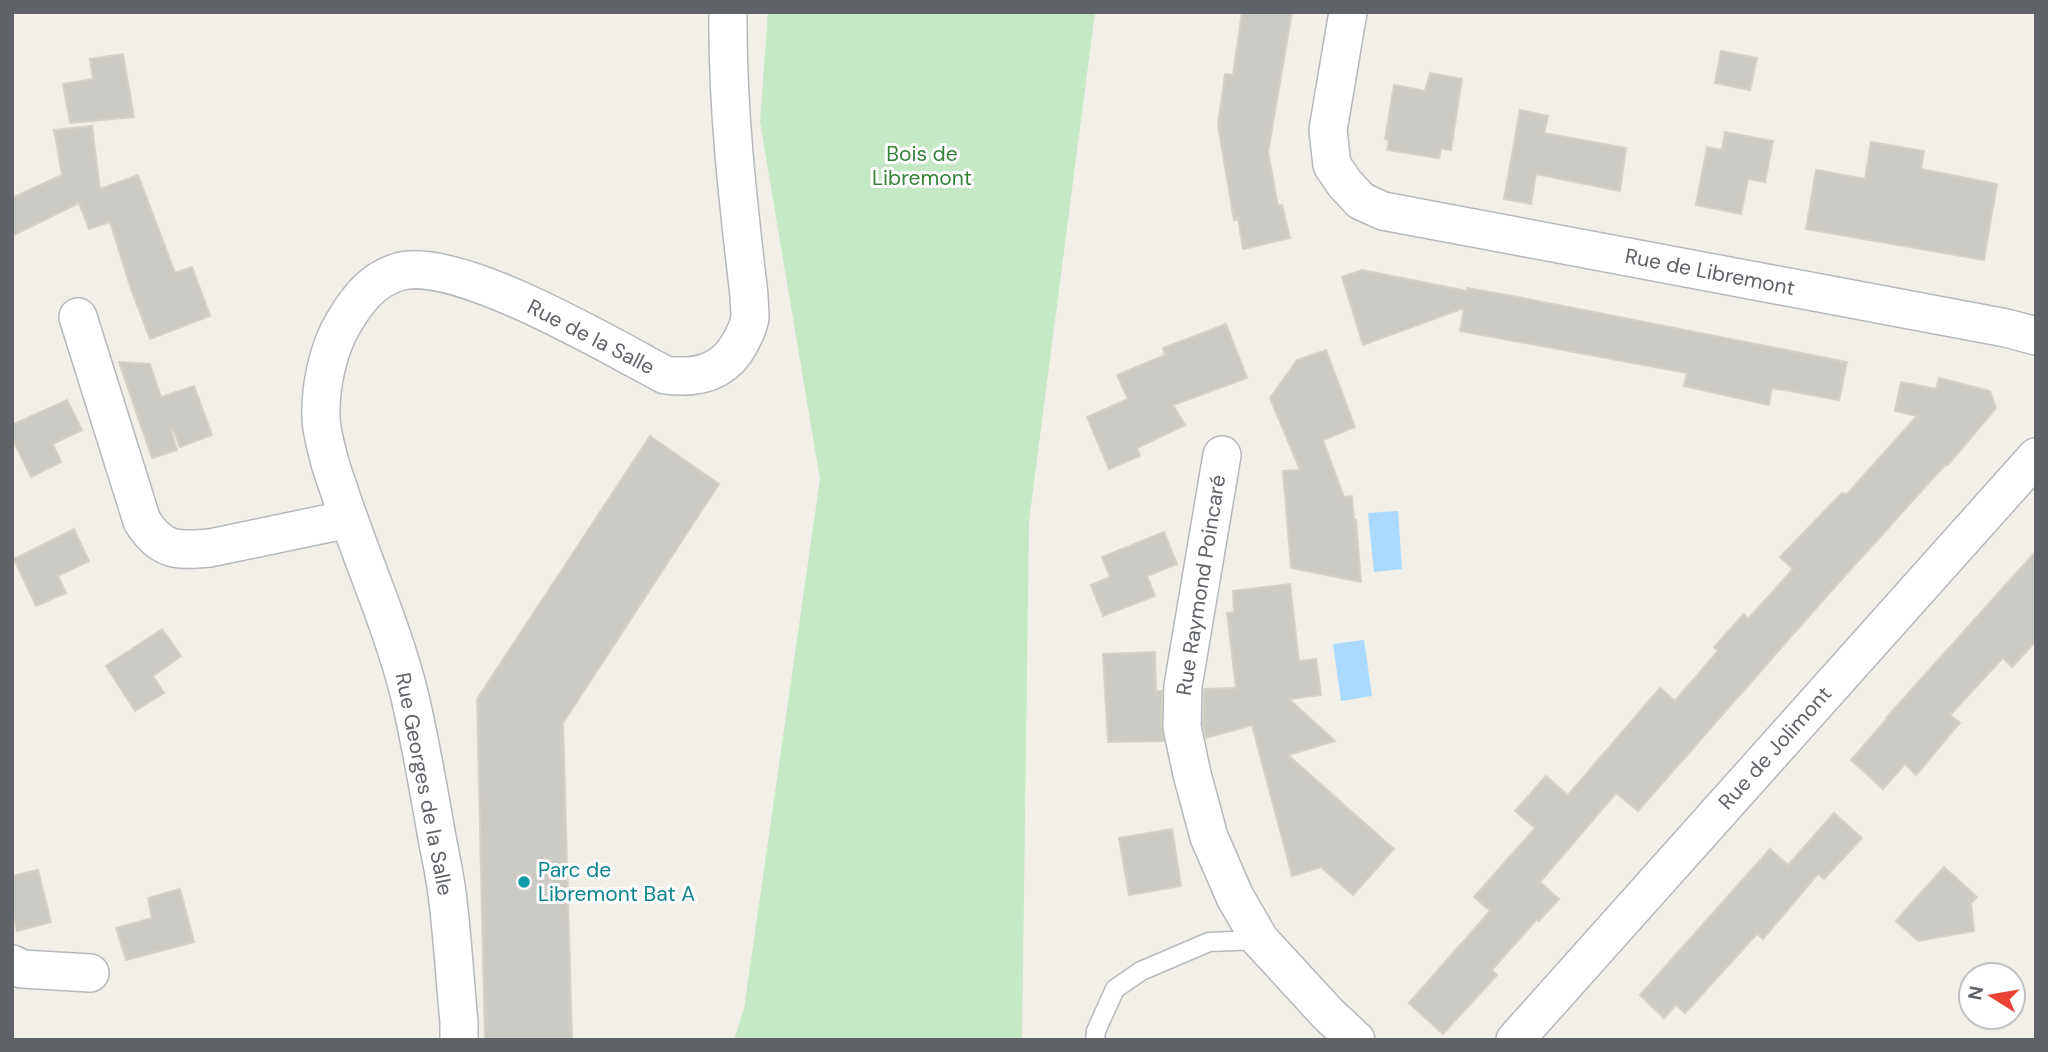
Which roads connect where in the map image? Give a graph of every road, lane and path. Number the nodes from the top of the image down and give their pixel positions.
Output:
1 (728, 12) edge
2 (1348, 12) edge
3 (78, 317) dead end
4 (2036, 336) edge
5 (1222, 455) dead end
6 (328, 456) joint
7 (2036, 457) edge
8 (349, 519) junction
9 (1260, 940) junction
10 (12, 964) edge
11 (90, 972) dead end
12 (458, 1040) edge
13 (1095, 1040) edge
14 (1356, 1040) edge
15 (1515, 1040) edge

1 - 6 street, Rue de la Salle
2 - 4 street, Rue de Libremont
3 - 8 street
5 - 9 street, Rue Raymond Poincaré
6 - 8 street, Rue Georges de la Salle
7 - 15 street, Rue de Jolimont
8 - 12 street, Rue Georges de la Salle
9 - 13 lane
9 - 14 street, Rue Raymond Poincaré
10 - 11 street

